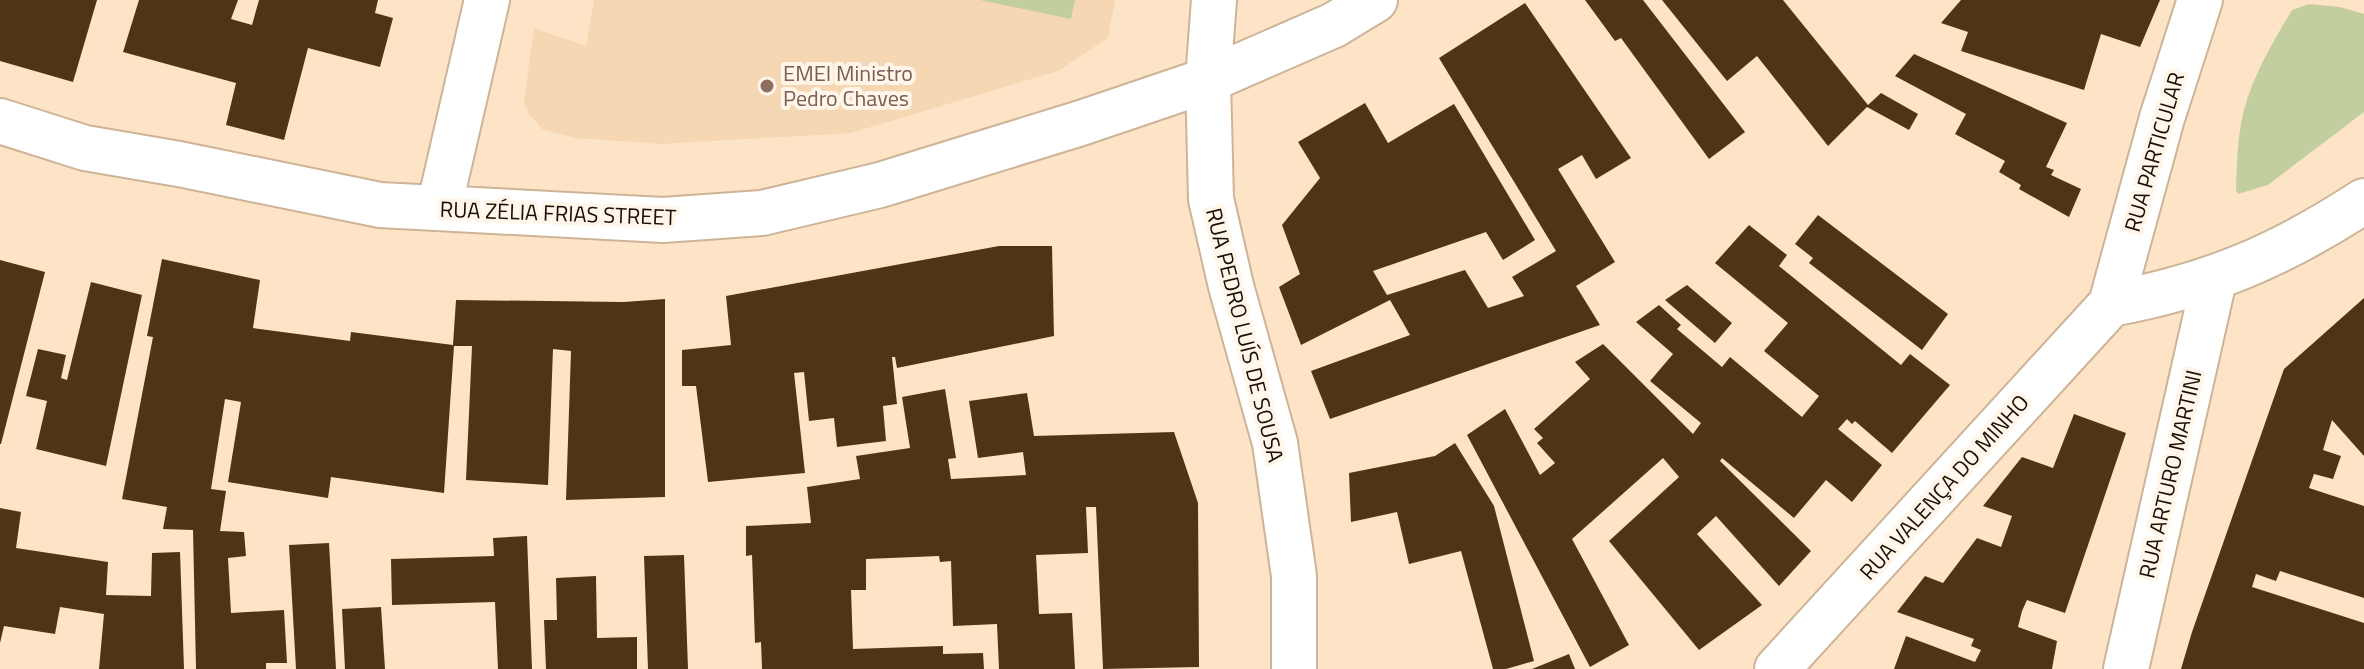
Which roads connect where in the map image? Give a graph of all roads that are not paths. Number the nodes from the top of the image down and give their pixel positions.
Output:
1 (487, 0) edge
2 (1214, 0) edge
3 (1375, 0) edge
4 (2200, 0) edge
5 (1208, 80) junction
6 (0, 121) edge
7 (2364, 201) edge
8 (439, 208) junction
9 (2214, 280) junction
10 (2111, 304) junction
11 (1294, 669) edge
12 (1777, 669) edge
13 (2126, 669) edge

1 - 8 street
2 - 5 street, RUA PEDRO LUÍS DE SOUSA
3 - 5 street, RUA ZÉLIA FRIAS STREET
4 - 10 street, RUA PARTICULAR
5 - 8 street, RUA ZÉLIA FRIAS STREET
5 - 11 street, RUA PEDRO LUÍS DE SOUSA
6 - 8 street, RUA ZÉLIA FRIAS STREET
7 - 9 street
9 - 10 street
9 - 13 street, RUA ARTURO MARTINI
10 - 12 street, RUA VALENÇA DO MINHO

